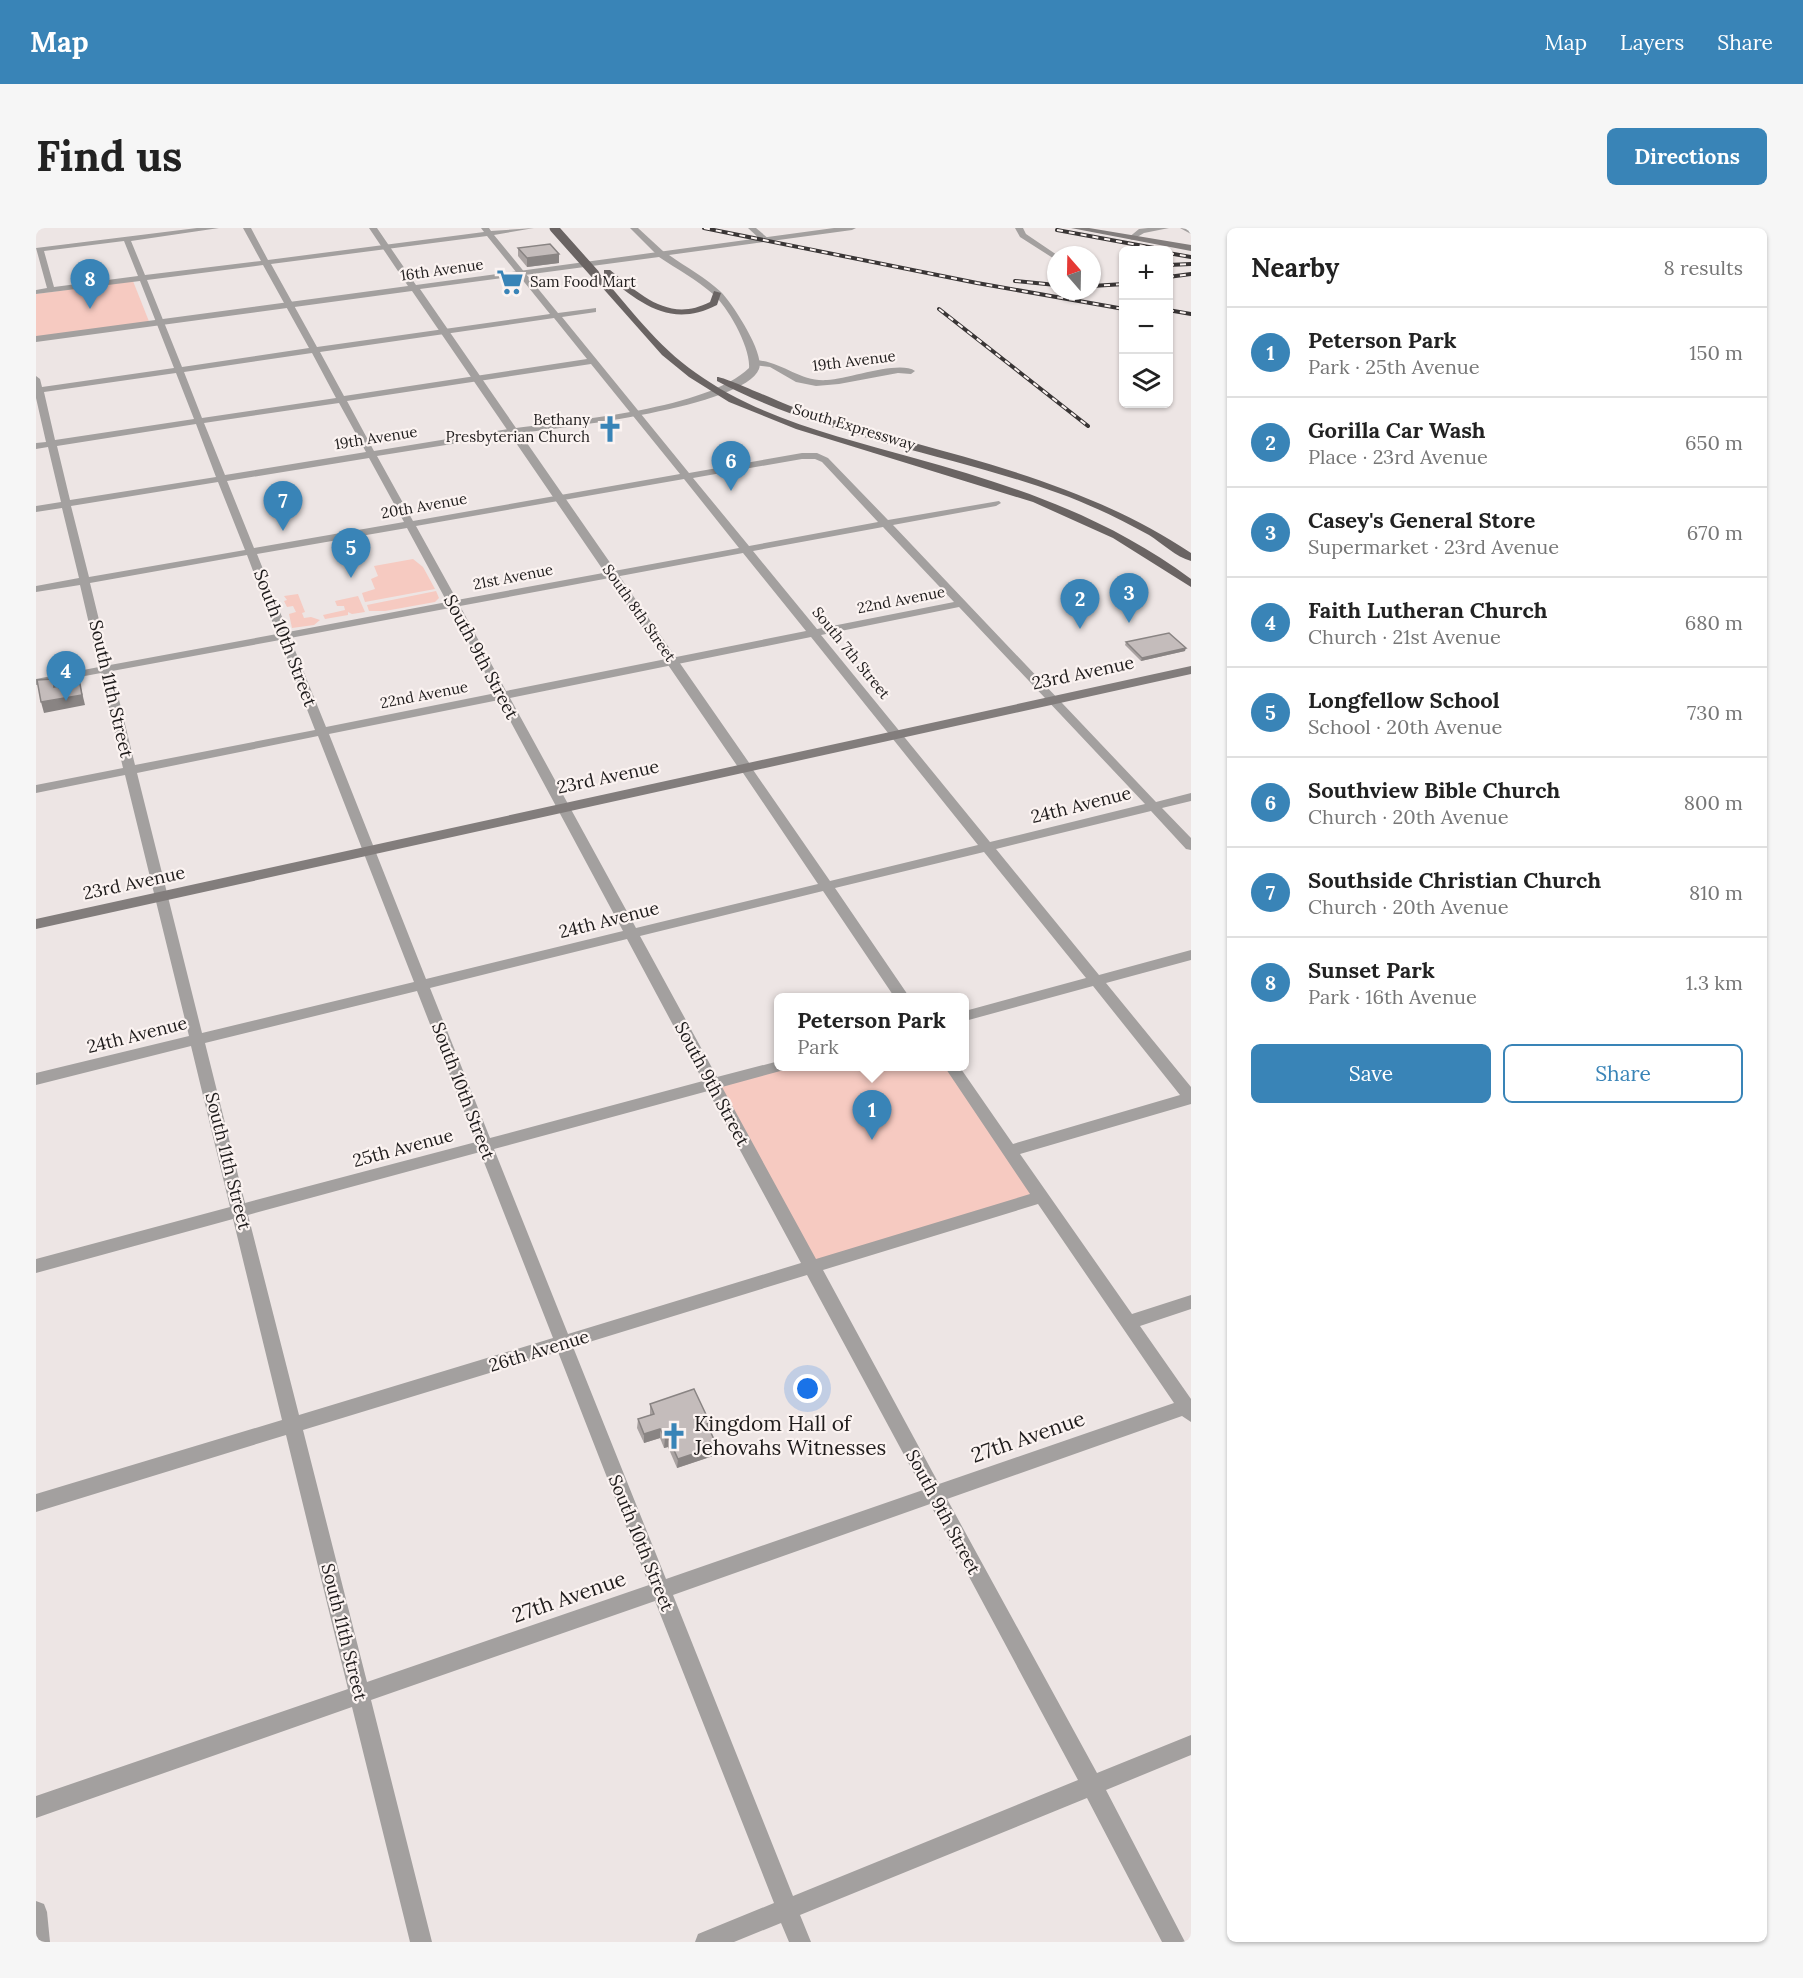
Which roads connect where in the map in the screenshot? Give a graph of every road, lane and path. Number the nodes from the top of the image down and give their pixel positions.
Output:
1 (215, 228) edge
2 (247, 228) edge
3 (373, 228) edge
4 (530, 228) edge
5 (554, 228) edge
6 (566, 228) edge
7 (634, 228) edge
8 (752, 228) edge
9 (852, 228) edge
10 (1019, 228) edge
11 (1075, 228) edge
12 (1165, 228) edge
13 (1184, 228) edge
14 (487, 231) edge
15 (1191, 232) edge
16 (1132, 238) junction
17 (127, 239) junction
18 (766, 240) junction
19 (386, 246) junction
20 (1191, 248) edge
21 (38, 250) edge
22 (1047, 252) edge
23 (660, 254) junction
24 (266, 262) junction
25 (607, 272) junction
26 (522, 273) junction
27 (144, 278) junction
28 (414, 287) junction
29 (51, 290) junction
30 (36, 292) edge
31 (717, 293) junction
32 (290, 304) junction
33 (593, 310) dead end
34 (556, 315) junction
35 (161, 322) junction
36 (444, 331) junction
37 (36, 339) edge
38 (314, 350) junction
39 (593, 361) junction
40 (693, 362) dead end
41 (756, 363) junction
42 (179, 370) junction
43 (911, 371) dead end
44 (714, 376) dead end
45 (477, 379) junction
46 (37, 384) edge
47 (733, 386) junction
48 (720, 392) junction
49 (341, 400) junction
50 (634, 412) junction
51 (200, 421) junction
52 (514, 431) junction
53 (52, 444) junction
54 (36, 446) edge
55 (371, 454) junction
56 (687, 476) junction
57 (222, 478) junction
58 (560, 498) junction
59 (996, 503) dead end
60 (66, 504) junction
61 (36, 509) edge
62 (884, 523) junction
63 (410, 524) junction
64 (746, 549) junction
65 (251, 552) junction
66 (1191, 558) edge
67 (612, 574) junction
68 (85, 581) junction
69 (1191, 584) edge
70 (36, 589) edge
71 (452, 604) junction
72 (960, 604) junction
73 (813, 632) junction
74 (284, 635) junction
75 (672, 661) junction
76 (106, 669) junction
77 (1190, 670) edge
78 (36, 682) edge
79 (501, 695) junction
80 (1052, 700) junction
81 (322, 731) junction
82 (895, 734) junction
83 (745, 767) junction
84 (130, 771) junction
85 (36, 789) edge
86 (1191, 797) edge
87 (1153, 807) junction
88 (562, 808) junction
89 (1191, 846) edge
90 (987, 847) junction
91 (369, 851) junction
92 (826, 885) junction
93 (163, 896) junction
94 (36, 924) edge
95 (630, 933) junction
96 (1191, 955) edge
97 (1095, 980) junction
98 (421, 985) junction
99 (900, 993) edge
100 (969, 1015) edge
101 (198, 1039) junction
102 (774, 1067) edge
103 (954, 1071) edge
104 (36, 1078) edge
105 (712, 1084) junction
106 (1191, 1098) edge
107 (484, 1146) junction
108 (1010, 1151) junction
109 (1041, 1197) junction
110 (240, 1211) junction
111 (36, 1266) edge
112 (811, 1267) junction
113 (1191, 1302) edge
114 (1128, 1323) junction
115 (562, 1344) junction
116 (1189, 1410) edge
117 (293, 1426) junction
118 (934, 1495) junction
119 (36, 1503) edge
120 (660, 1591) junction
121 (360, 1695) junction
122 (1191, 1745) edge
123 (1092, 1785) junction
124 (36, 1807) edge
125 (787, 1909) junction
126 (36, 1912) edge
127 (39, 1942) edge
128 (421, 1942) edge
129 (706, 1942) edge
130 (800, 1942) edge
131 (1174, 1942) edge

1 - 17 street
2 - 24 street, South 9th Street
3 - 19 street, South 8th Street
4 - 14 street
5 - 48 main road, South Expressway, bridge
6 - 25 main road
7 - 23 street
8 - 18 street
9 - 18 street, 16th Avenue
10 - 22 street
11 - 16 main road
12 - 16 street
13 - 15 street
14 - 19 street
14 - 26 street, South 7th Street
16 - 20 main road
17 - 21 street
17 - 27 street, South 10th Street
18 - 23 street, 16th Avenue
19 - 24 street
19 - 28 street, South 8th Street
21 - 29 street
23 - 26 street, 16th Avenue
23 - 31 street
24 - 27 street
24 - 32 street, South 9th Street
25 - 31 main road
25 - 40 main road
26 - 28 street, 16th Avenue
26 - 34 street, South 7th Street
27 - 29 street
27 - 35 street, South 10th Street
28 - 32 street, 16th Avenue
28 - 36 street, South 8th Street
29 - 30 street
31 - 41 street
32 - 35 street, 16th Avenue
32 - 38 street, South 9th Street
33 - 34 street
34 - 36 street
34 - 39 street, South 7th Street
35 - 37 street, 16th Avenue
35 - 42 street, South 10th Street
36 - 38 street
36 - 45 street, South 8th Street
38 - 42 street
38 - 49 street, South 9th Street
39 - 45 street
39 - 50 street, South 7th Street
41 - 43 street, 19th Avenue
41 - 47 street, 19th Avenue
42 - 46 street
42 - 51 street, South 10th Street
44 - 47 main road, South Expressway
45 - 49 street
45 - 52 street, South 8th Street
46 - 53 street, South 11th Street
47 - 48 street, 19th Avenue
47 - 66 main road, South Expressway
48 - 50 street, 19th Avenue
48 - 69 main road, South Expressway
49 - 51 street
49 - 55 street, South 9th Street
50 - 52 street, 19th Avenue
50 - 56 street, South 7th Street
51 - 53 street
51 - 57 street, South 10th Street
52 - 55 street, 19th Avenue
52 - 58 street, South 8th Street
53 - 54 street
53 - 60 street, South 11th Street
55 - 57 street, 19th Avenue
55 - 63 street, South 9th Street
56 - 58 street, 20th Avenue
56 - 62 street, 20th Avenue
56 - 64 street, South 7th Street
57 - 60 street, 19th Avenue
57 - 65 street, South 10th Street
58 - 63 street, 20th Avenue
58 - 67 street, South 8th Street
59 - 62 street, 21st Avenue
60 - 61 street, 19th Avenue
60 - 68 street, South 11th Street
62 - 64 street, 21st Avenue
62 - 72 street
63 - 65 street, 20th Avenue
63 - 71 street, South 9th Street
64 - 67 street, 21st Avenue
64 - 73 street, South 7th Street
65 - 68 street, 20th Avenue
65 - 74 street, South 10th Street
67 - 71 street, 21st Avenue
67 - 75 street, South 8th Street
68 - 70 street, 20th Avenue
68 - 76 street, South 11th Street
71 - 74 street, 21st Avenue
71 - 79 street, South 9th Street
72 - 73 street, 22nd Avenue
72 - 80 street
73 - 75 street, 22nd Avenue
73 - 82 street, South 7th Street
74 - 76 street, 21st Avenue
74 - 81 street, South 10th Street
75 - 79 street, 22nd Avenue
75 - 83 street, South 8th Street
76 - 78 street, 21st Avenue
76 - 84 street, South 11th Street
77 - 80 main road, 23rd Avenue
79 - 81 street, 22nd Avenue
79 - 88 street, South 9th Street
80 - 82 main road, 23rd Avenue
80 - 87 street
81 - 84 street, 22nd Avenue
81 - 91 street, South 10th Street
82 - 83 main road, 23rd Avenue
82 - 90 street, South 7th Street
83 - 88 main road, 23rd Avenue
83 - 92 street, South 8th Street
84 - 85 street, 22nd Avenue
84 - 93 street, South 11th Street
86 - 87 street, 24th Avenue
87 - 89 street
87 - 90 street, 24th Avenue
88 - 91 main road, 23rd Avenue
88 - 95 street, South 9th Street
90 - 92 street, 24th Avenue
90 - 97 street, South 7th Street
91 - 93 main road, 23rd Avenue
91 - 98 street, South 10th Street
92 - 95 street, 24th Avenue
92 - 99 street, South 8th Street
93 - 94 main road, 23rd Avenue
93 - 101 street, South 11th Street
95 - 98 street, 24th Avenue
95 - 105 street, South 9th Street
96 - 97 street
97 - 100 street
97 - 106 street, South 7th Street
98 - 101 street, 24th Avenue
98 - 107 street, South 10th Street
101 - 104 street, 24th Avenue
101 - 110 street, South 11th Street
102 - 105 street, 25th Avenue
103 - 108 street
105 - 107 street, 25th Avenue
105 - 112 street, South 9th Street
106 - 108 street
107 - 110 street, 25th Avenue
107 - 115 street, South 10th Street
108 - 109 street
109 - 112 street, 26th Avenue
109 - 114 street
110 - 111 street, 25th Avenue
110 - 117 street, South 11th Street
112 - 115 street, 26th Avenue
112 - 118 street, South 9th Street
113 - 114 street
114 - 116 street
115 - 117 street, 26th Avenue
115 - 120 street, South 10th Street
116 - 118 street, 27th Avenue
117 - 119 street, 26th Avenue
117 - 121 street, South 11th Street
118 - 120 street, 27th Avenue
118 - 123 street, South 9th Street
120 - 121 street, 27th Avenue
120 - 125 street, South 10th Street
121 - 124 street, 27th Avenue
121 - 128 street, South 11th Street
122 - 123 street
123 - 125 street
123 - 131 street, South 9th Street
125 - 129 street
125 - 130 street, South 10th Street
126 - 127 street

